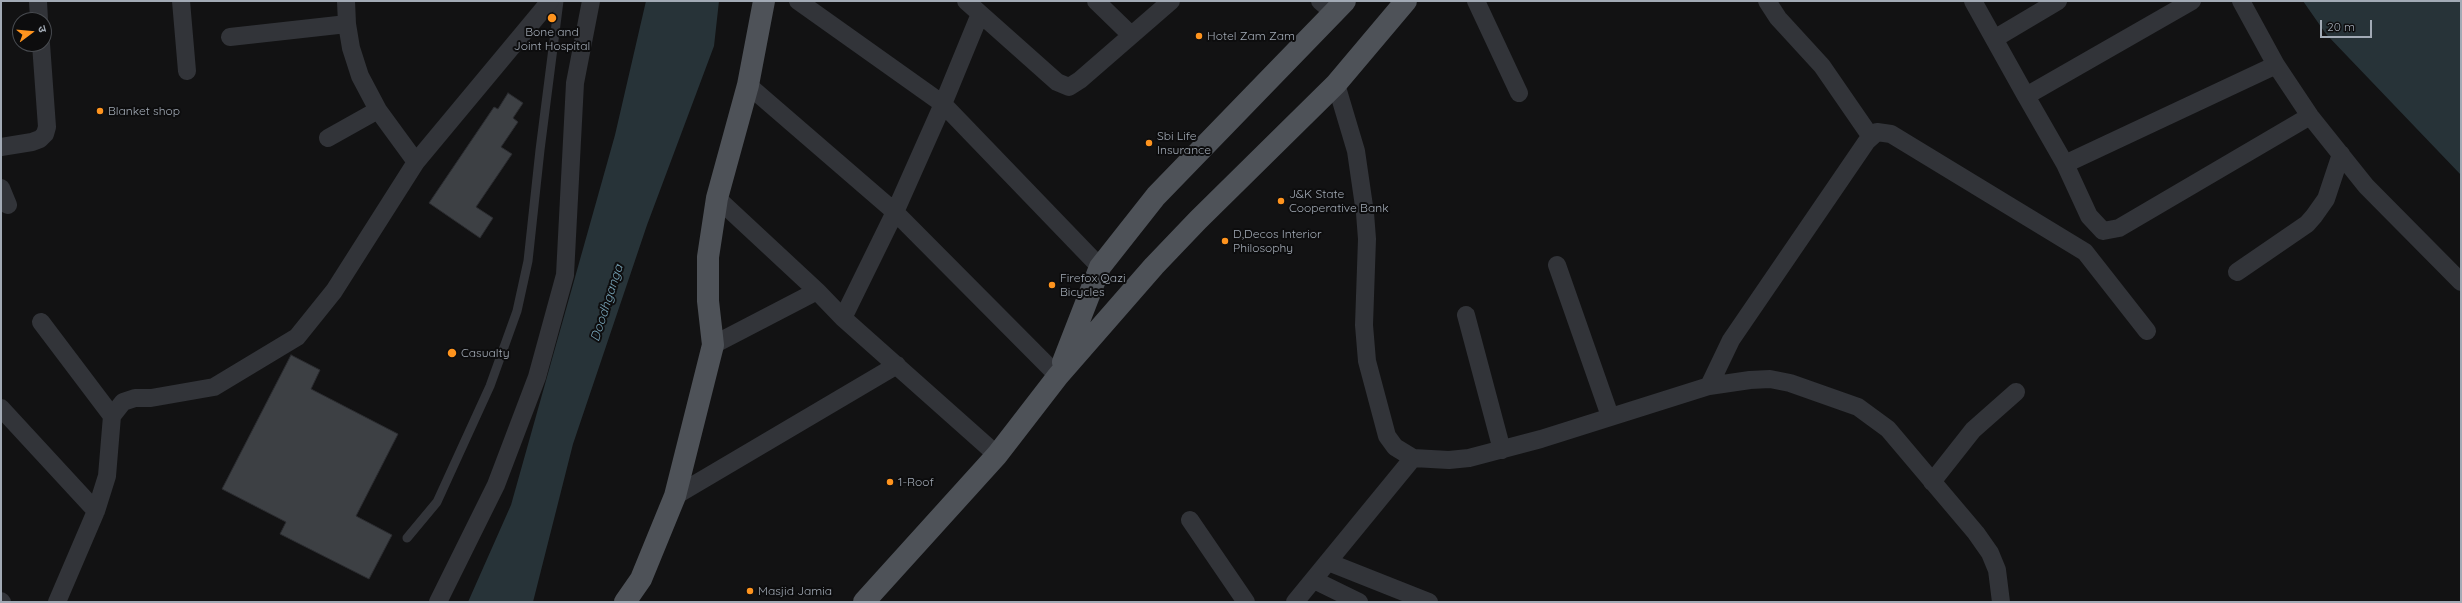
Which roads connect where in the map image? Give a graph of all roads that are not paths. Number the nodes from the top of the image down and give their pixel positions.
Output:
1 (38, 1) edge
2 (181, 1) edge
3 (346, 1) edge
4 (550, 1) edge
5 (559, 1) edge
6 (591, 1) edge
7 (764, 1) edge
8 (798, 1) edge
9 (966, 1) edge
10 (1096, 1) edge
11 (1171, 1) edge
12 (1387, 1) edge
13 (1406, 1) edge
14 (1476, 1) edge
15 (1767, 1) edge
16 (1973, 1) edge
17 (2058, 1) edge
18 (2192, 1) edge
19 (2241, 1) edge
20 (1333, 5) edge
21 (39, 12) edge
22 (980, 14) junction
23 (347, 24) junction
24 (1131, 35) junction
25 (230, 37) dead end
26 (1994, 39) junction
27 (42, 52) edge
28 (2276, 65) junction
29 (187, 71) dead end
30 (1334, 75) junction
31 (748, 85) junction
32 (1519, 93) dead end
33 (2026, 96) junction
34 (943, 104) junction
35 (378, 110) junction
36 (2310, 116) junction
37 (1871, 137) junction
38 (328, 138) dead end
39 (1, 147) edge
40 (2341, 154) junction
41 (416, 162) junction
42 (2065, 164) junction
43 (1, 188) edge
44 (717, 198) junction
45 (8, 205) dead end
46 (894, 212) junction
47 (1557, 265) dead end
48 (1100, 267) junction
49 (2237, 272) dead end
50 (2461, 282) edge
51 (817, 291) junction
52 (1466, 315) dead end
53 (843, 318) junction
54 (41, 322) dead end
55 (2147, 331) dead end
56 (713, 345) junction
57 (897, 365) junction
58 (1058, 376) junction
59 (1709, 386) junction
60 (2016, 392) dead end
61 (1, 408) edge
62 (112, 416) junction
63 (1610, 416) junction
64 (1502, 450) junction
65 (997, 455) junction
66 (1413, 458) junction
67 (1932, 482) junction
68 (675, 496) junction
69 (96, 511) junction
70 (1190, 520) dead end
71 (407, 538) dead end
72 (1328, 562) junction
73 (1314, 580) junction
74 (57, 602) edge
75 (438, 602) edge
76 (625, 602) edge
77 (864, 602) edge
78 (1246, 602) edge
79 (1295, 602) edge
80 (1359, 602) edge
81 (1429, 602) edge
82 (2001, 602) edge

1 - 21 street
2 - 29 street
3 - 23 street
4 - 41 street
5 - 71 lane
6 - 75 street
7 - 31 main road
8 - 34 street
9 - 22 street
10 - 24 street
11 - 24 street
12 - 30 main road
13 - 30 main road
14 - 32 street
15 - 37 street
16 - 26 street
17 - 26 street
18 - 33 street
19 - 28 street
20 - 48 main road
22 - 24 street
22 - 34 street
23 - 25 street
23 - 35 street
26 - 33 street
27 - 39 street
28 - 36 street
28 - 42 street
30 - 58 main road
30 - 66 street
31 - 44 main road
31 - 46 street
33 - 42 street
34 - 46 street
34 - 48 street
35 - 38 street
35 - 41 street
36 - 40 street
36 - 42 street
37 - 55 street
37 - 59 street
40 - 49 street
40 - 50 street
41 - 62 street
43 - 45 street
44 - 51 street
44 - 56 main road
46 - 53 street
46 - 58 street
47 - 63 street
48 - 58 main road
51 - 53 street
51 - 56 street
52 - 64 street
53 - 57 street
54 - 62 street
56 - 68 main road
57 - 65 street
57 - 68 street
58 - 65 main road
59 - 63 street
59 - 67 street
60 - 67 street
61 - 69 street
62 - 69 street
63 - 64 street
64 - 66 street
65 - 77 main road
66 - 72 street
67 - 82 street
68 - 76 main road
69 - 74 street
70 - 78 street
72 - 73 street
72 - 81 street
73 - 79 street
73 - 80 street

